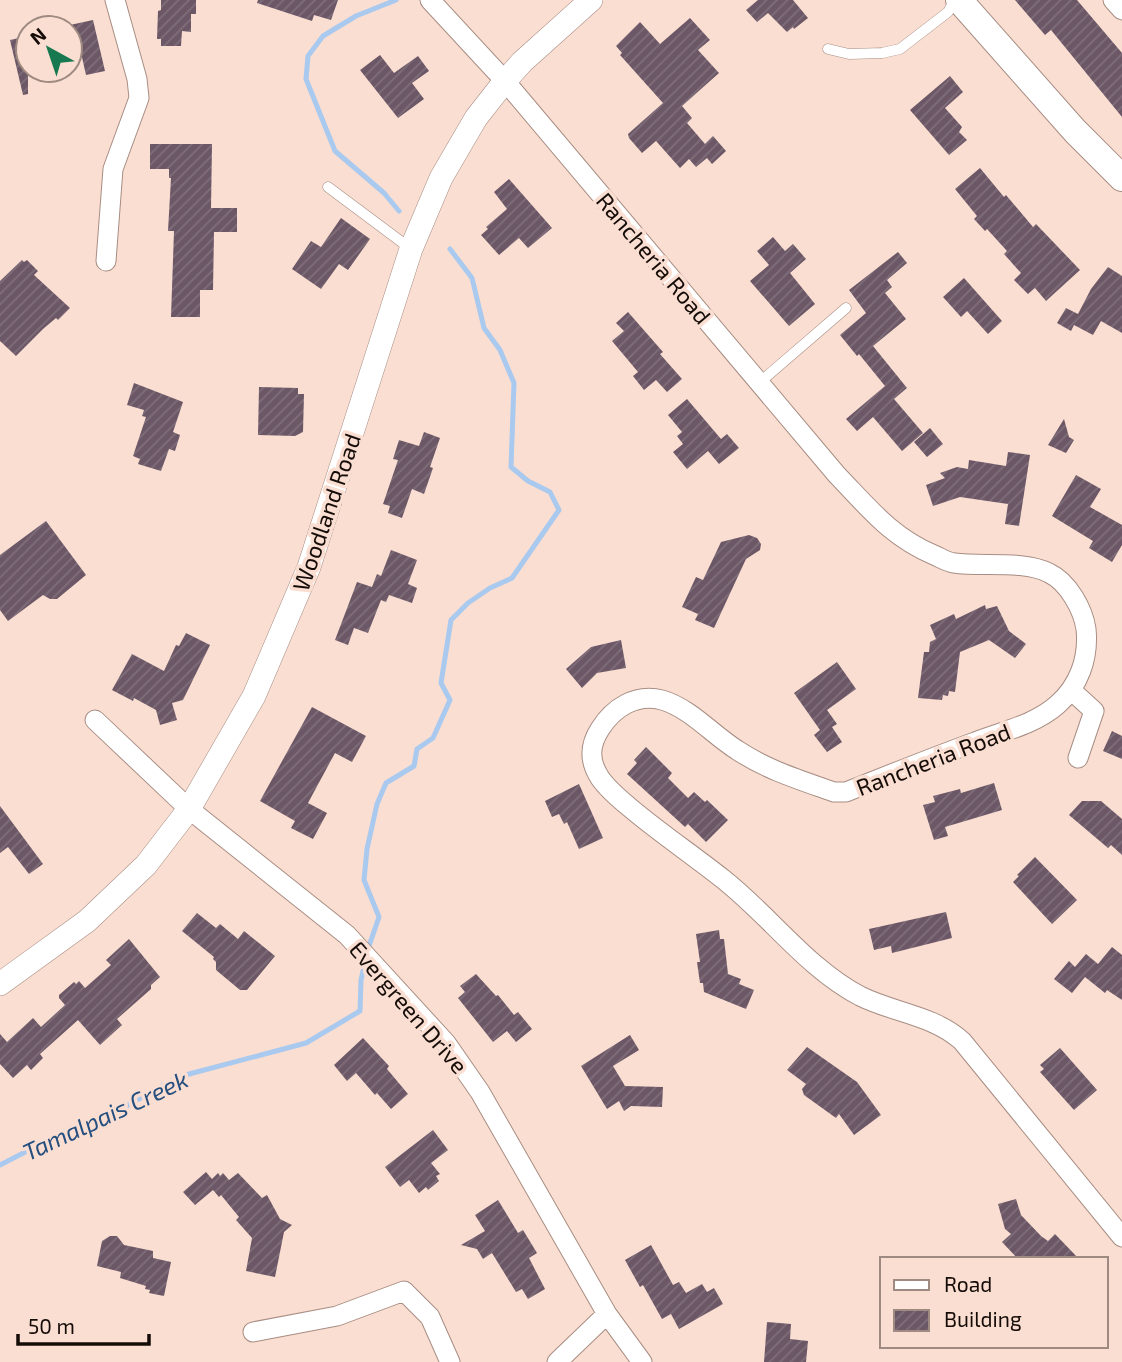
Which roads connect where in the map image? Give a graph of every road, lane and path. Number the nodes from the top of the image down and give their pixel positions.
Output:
1 (116, 0) edge
2 (430, 0) edge
3 (591, 0) edge
4 (957, 0) edge
5 (1113, 0) edge
6 (1122, 10) edge
7 (828, 49) dead end
8 (505, 81) junction
9 (1122, 178) edge
10 (328, 187) dead end
11 (411, 249) junction
12 (106, 261) dead end
13 (846, 308) dead end
14 (759, 383) junction
15 (1071, 690) junction
16 (95, 720) dead end
17 (1079, 758) dead end
18 (190, 810) junction
19 (0, 984) edge
20 (1122, 1237) edge
21 (607, 1314) junction
22 (253, 1332) dead end
23 (450, 1362) edge
24 (556, 1362) edge
25 (642, 1362) edge

1 - 12 street
2 - 8 street, Rancheria Road
3 - 8 street, Woodland Road
4 - 7 lane
4 - 9 main road
5 - 6 street
8 - 11 street, Woodland Road
8 - 14 street, Rancheria Road
10 - 11 lane
11 - 18 street, Woodland Road
13 - 14 lane
14 - 15 street, Rancheria Road
15 - 17 street
15 - 20 street, Rancheria Road
16 - 18 street, Evergreen Drive
18 - 19 street, Woodland Road
18 - 21 street, Evergreen Drive
21 - 24 street
21 - 25 street, Evergreen Drive
22 - 23 street

